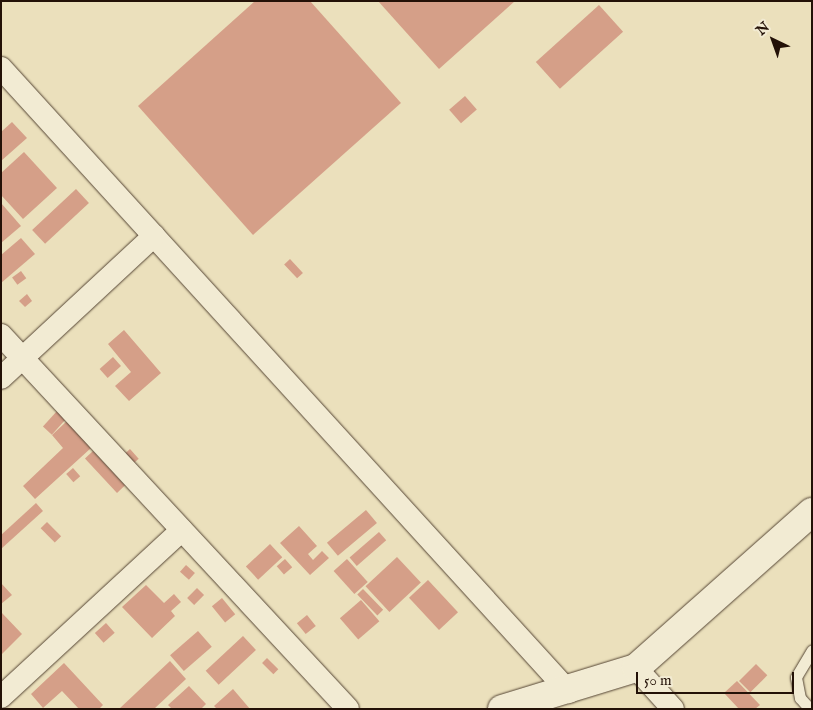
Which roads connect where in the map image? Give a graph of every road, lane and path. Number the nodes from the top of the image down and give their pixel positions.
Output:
1 (1, 68) edge
2 (154, 236) junction
3 (1, 335) edge
4 (23, 358) junction
5 (1, 378) edge
6 (812, 512) edge
7 (182, 530) junction
8 (812, 650) edge
9 (636, 668) junction
10 (569, 692) junction
11 (1, 697) edge
12 (348, 709) edge
13 (502, 709) edge
14 (673, 709) edge
15 (810, 709) edge

1 - 2 street
2 - 4 street
2 - 10 street
3 - 4 street
4 - 5 street
4 - 7 street
6 - 9 street
7 - 11 street
7 - 12 street
8 - 15 lane
9 - 10 street
9 - 14 street
10 - 13 street

